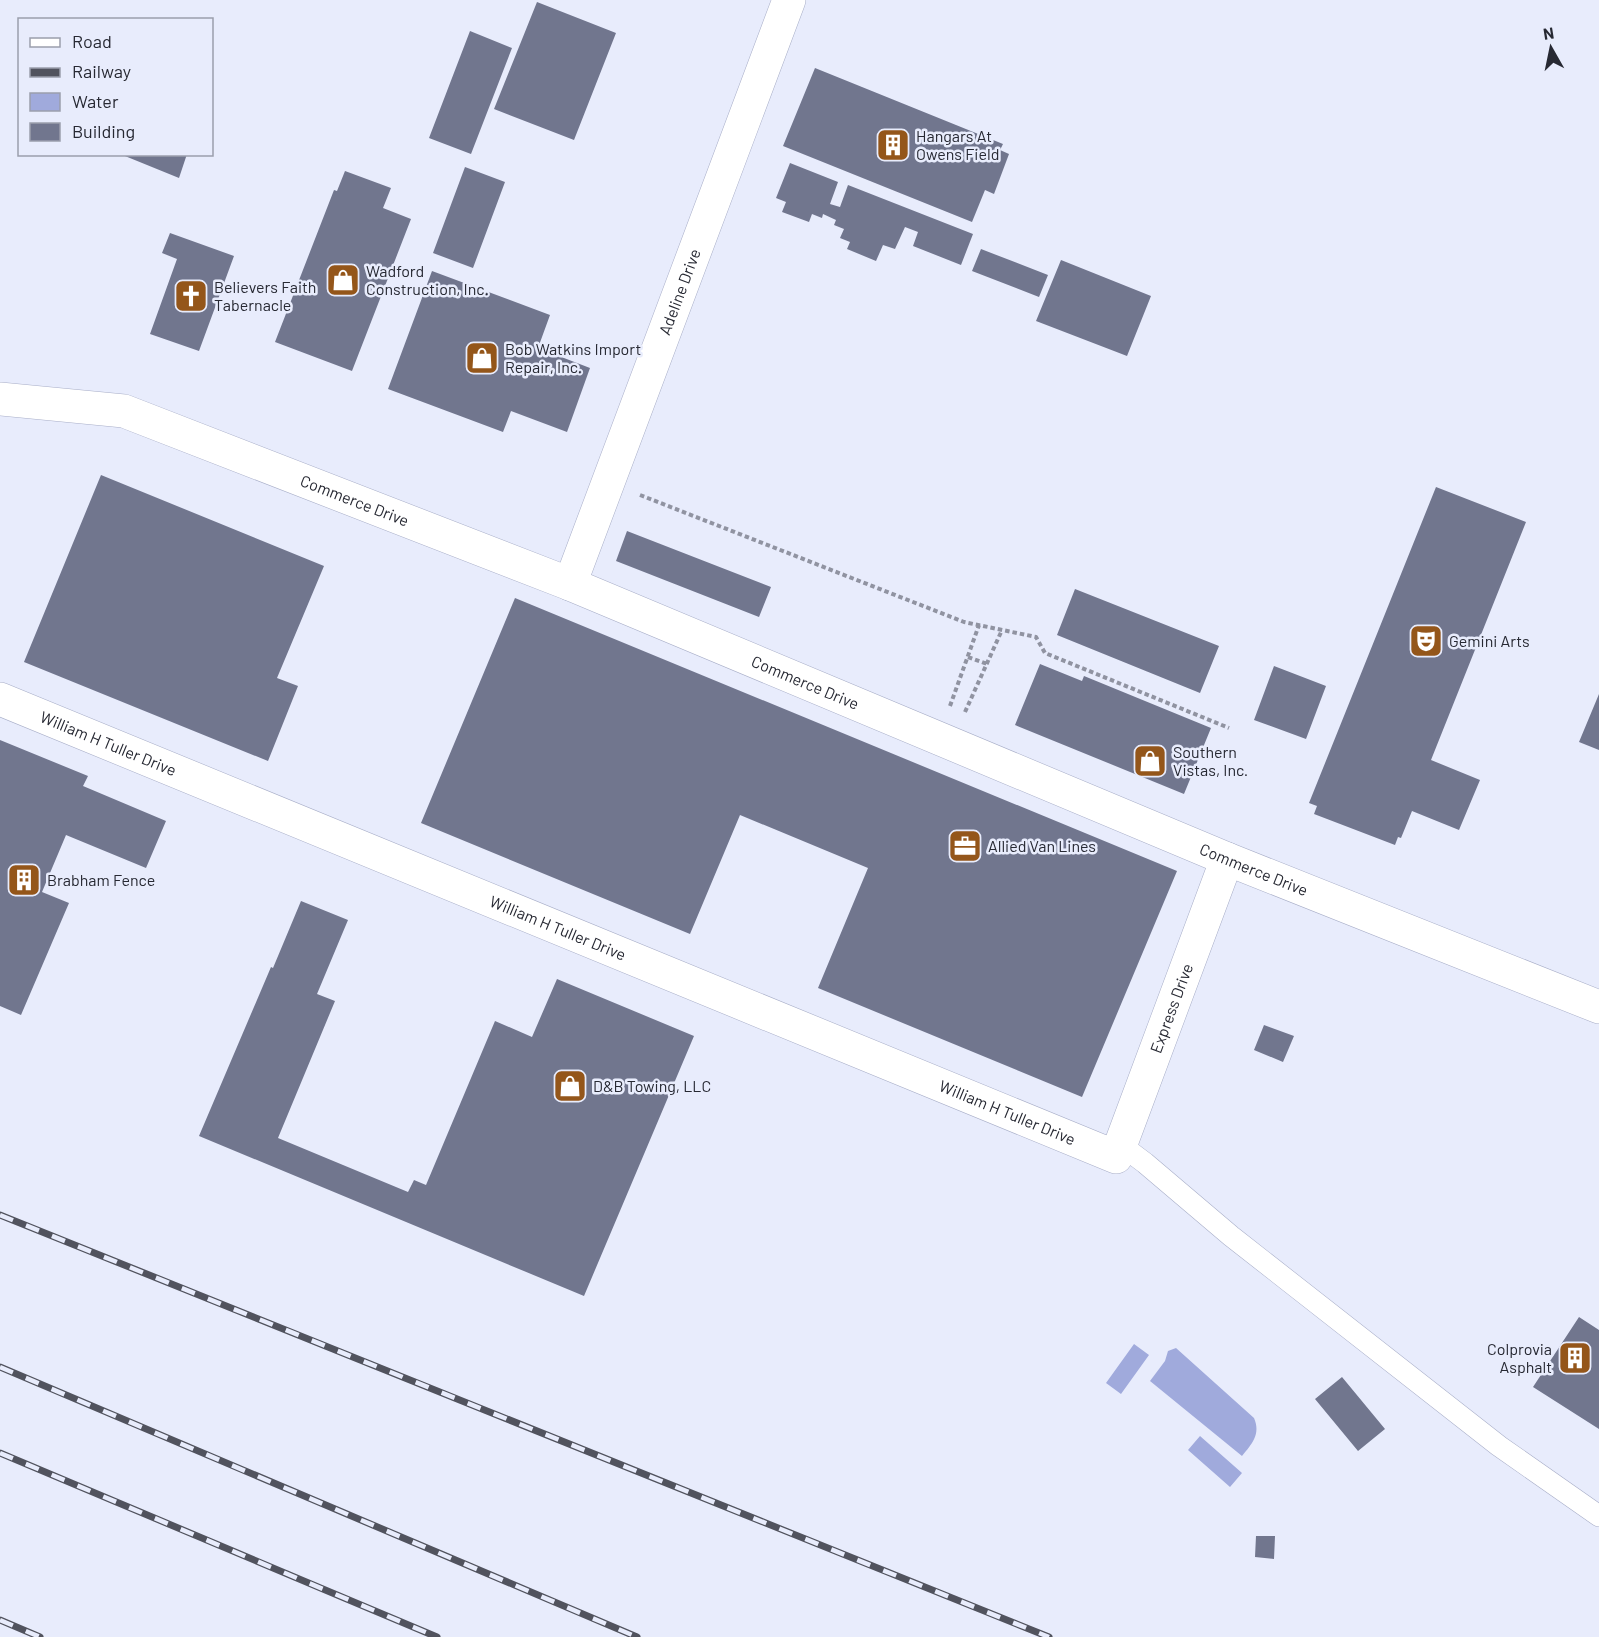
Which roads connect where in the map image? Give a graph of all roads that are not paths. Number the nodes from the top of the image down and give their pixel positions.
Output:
1 (789, 0) edge
2 (0, 399) edge
3 (570, 584) junction
4 (0, 699) edge
5 (1227, 859) junction
6 (1599, 1007) edge
7 (1119, 1151) junction
8 (1599, 1516) edge

1 - 3 street, Adeline Drive
2 - 3 street, Commerce Drive
3 - 5 street, Commerce Drive
4 - 7 street, William H Tuller Drive
5 - 6 street, Commerce Drive
5 - 7 street, Express Drive
7 - 8 lane

